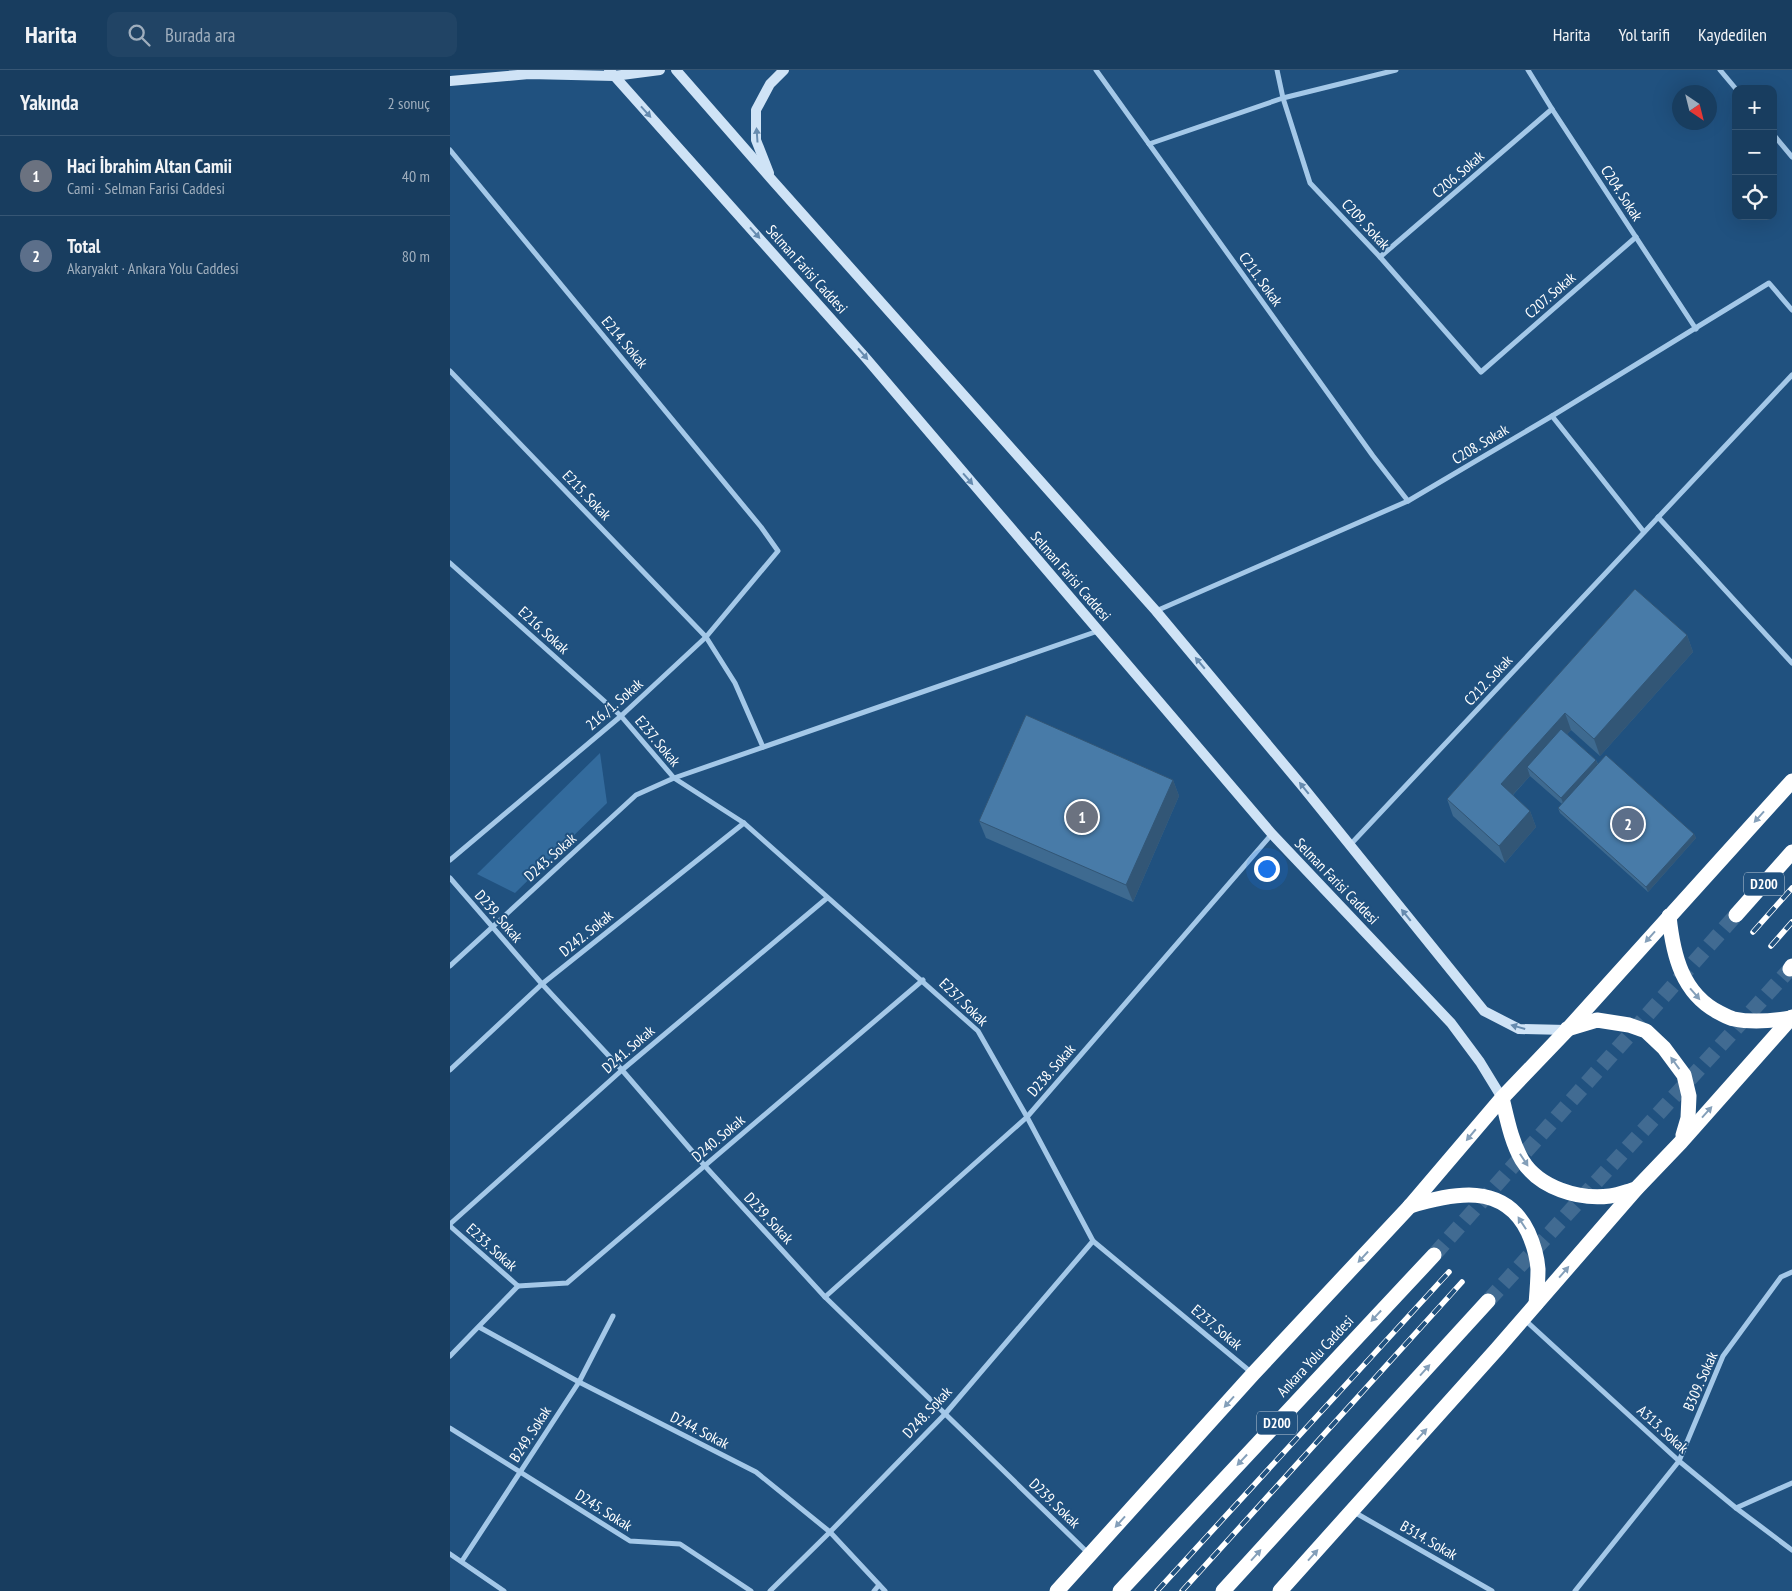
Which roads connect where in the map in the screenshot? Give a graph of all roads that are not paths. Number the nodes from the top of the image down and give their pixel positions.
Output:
1 (660, 70) edge
2 (676, 70) edge
3 (784, 70) edge
4 (1096, 70) edge
5 (1277, 70) edge
6 (1396, 70) edge
7 (1528, 70) edge
8 (1720, 70) edge
9 (612, 73) edge
10 (450, 82) edge
11 (1733, 85) edge
12 (1283, 98) junction
13 (1552, 109) junction
14 (1777, 139) edge
15 (1149, 144) junction
16 (450, 150) edge
17 (1792, 157) edge
18 (773, 181) junction
19 (1636, 237) junction
20 (1380, 257) junction
21 (1792, 310) edge
22 (1696, 329) junction
23 (450, 371) edge
24 (1481, 372) joint
25 (1792, 375) edge
26 (1552, 416) junction
27 (1408, 501) junction
28 (1658, 517) junction
29 (1644, 532) junction
30 (778, 551) joint
31 (450, 563) edge
32 (1156, 611) junction
33 (1098, 631) junction
34 (706, 637) junction
35 (1792, 663) edge
36 (621, 716) junction
37 (763, 747) junction
38 (674, 778) junction
39 (1792, 781) edge
40 (744, 823) junction
41 (1272, 834) junction
42 (1350, 845) junction
43 (1792, 852) edge
44 (450, 860) edge
45 (450, 878) edge
46 (827, 898) junction
47 (1736, 915) tunnel mouth
48 (1670, 916) junction
49 (492, 927) junction
50 (450, 966) edge
51 (922, 980) junction
52 (542, 984) junction
53 (1791, 1018) edge
54 (1567, 1030) junction
55 (450, 1070) edge
56 (622, 1070) junction
57 (1502, 1098) junction
58 (1027, 1117) junction
59 (1681, 1142) junction
60 (704, 1165) junction
61 (1636, 1189) junction
62 (1410, 1206) junction
63 (450, 1225) edge
64 (1093, 1241) junction
65 (1434, 1255) tunnel mouth
66 (1792, 1272) edge
67 (518, 1286) junction
68 (825, 1297) junction
69 (1488, 1301) tunnel mouth
70 (1536, 1304) junction
71 (613, 1316) dead end
72 (1523, 1319) junction
73 (479, 1327) junction
74 (450, 1356) edge
75 (1254, 1374) junction
76 (579, 1382) junction
77 (945, 1414) junction
78 (450, 1428) edge
79 (1679, 1461) junction
80 (521, 1471) junction
81 (1792, 1483) edge
82 (1736, 1508) junction
83 (1353, 1511) junction
84 (830, 1532) junction
85 (1792, 1550) edge
86 (450, 1554) edge
87 (1090, 1555) junction
88 (462, 1561) junction
89 (879, 1585) junction
90 (504, 1591) edge
91 (751, 1591) edge
92 (770, 1591) edge
93 (874, 1591) edge
94 (885, 1591) edge
95 (1057, 1591) edge
96 (1120, 1591) edge
97 (1223, 1591) edge
98 (1280, 1591) edge
99 (1492, 1591) edge
100 (1575, 1591) edge

1 - 9 main road
2 - 18 main road, Selman Farisi Caddesi
18 -> 3 main road
4 - 15 street, C211. Sokak
5 - 12 street, C209. Sokak
6 - 12 street
7 - 13 street, C204. Sokak
8 - 11 street
9 - 10 main road
9 -> 33 main road, Selman Farisi Caddesi
12 - 15 street
12 - 20 street, C209. Sokak
13 - 19 street, C204. Sokak
13 - 20 street, C206. Sokak
14 - 17 street
15 - 27 street, C211. Sokak
16 - 30 street, E214. Sokak
18 - 32 main road, Selman Farisi Caddesi
19 - 22 street, C204. Sokak
19 - 24 street, C207. Sokak
20 - 24 street, C209. Sokak
21 - 22 street, C208. Sokak
22 - 26 street, C208. Sokak
23 - 34 street, E215. Sokak
25 - 28 street, C212. Sokak
26 - 27 street, C208. Sokak
26 - 29 street
27 - 32 street, C208. Sokak
28 - 29 street, C212. Sokak
28 - 35 street
29 - 42 street, C212. Sokak
30 - 34 street, 216./1. Sokak
31 - 36 street, E216. Sokak
42 -> 32 main road, Selman Farisi Caddesi
33 - 37 street, D243. Sokak
33 - 41 main road, Selman Farisi Caddesi
34 - 36 street, 216./1. Sokak
34 - 37 street, E215. Sokak
36 - 38 street, E237. Sokak
36 - 44 street, 216./1. Sokak
37 - 38 street, D243. Sokak
38 - 40 street, E237. Sokak
38 - 49 street, D243. Sokak
39 -> 48 highway
40 - 46 street, E237. Sokak
40 - 52 street, D242. Sokak
41 - 57 main road, Selman Farisi Caddesi
41 - 58 street, D238. Sokak
54 -> 42 main road, Selman Farisi Caddesi
43 - 47 highway, D200
45 - 49 street, D239. Sokak
46 - 51 street, E237. Sokak
46 - 56 street, D241. Sokak
48 -> 53 highway
48 -> 54 highway
49 - 50 street, D243. Sokak
49 - 52 street, D239. Sokak
51 - 58 street, E237. Sokak
51 - 60 street, D240. Sokak
52 - 55 street, D242. Sokak
52 - 56 street, D239. Sokak
59 -> 53 highway
54 - 57 highway
59 -> 54 highway
56 - 60 street, D239. Sokak
56 - 63 street, D241. Sokak
57 -> 61 highway
57 -> 62 highway
58 - 64 street, E237. Sokak
58 - 68 street, D238. Sokak
59 - 61 highway
60 - 67 street, D240. Sokak
60 - 68 street, D239. Sokak
70 -> 61 highway
70 -> 62 highway
62 -> 75 highway
63 - 67 street, E233. Sokak
64 - 75 street, E237. Sokak
64 - 77 street, D248. Sokak
65 -> 96 highway, Ankara Yolu Caddesi / D200
66 - 79 street, B309. Sokak
67 - 73 street
68 - 77 street, D239. Sokak
97 -> 69 highway
70 - 72 highway
71 - 76 street, B249. Sokak
72 - 79 street, A313. Sokak
83 -> 72 highway
73 - 74 street
73 - 76 street, D244. Sokak
75 -> 87 highway
76 - 80 street, B249. Sokak
76 - 84 street, D244. Sokak
77 - 84 street, D248. Sokak
77 - 87 street, D239. Sokak
78 - 80 street, D245. Sokak
79 - 82 street, A313. Sokak
79 - 100 street, B309. Sokak
80 - 88 street, B249. Sokak
80 - 91 street, D245. Sokak
81 - 82 street
82 - 85 street, A313. Sokak
98 -> 83 highway
83 - 99 street, B314. Sokak
84 - 89 street, D244. Sokak
84 - 92 street, D248. Sokak
86 - 88 street
87 - 95 highway
88 - 90 street
89 - 93 street
89 - 94 street, D244. Sokak

